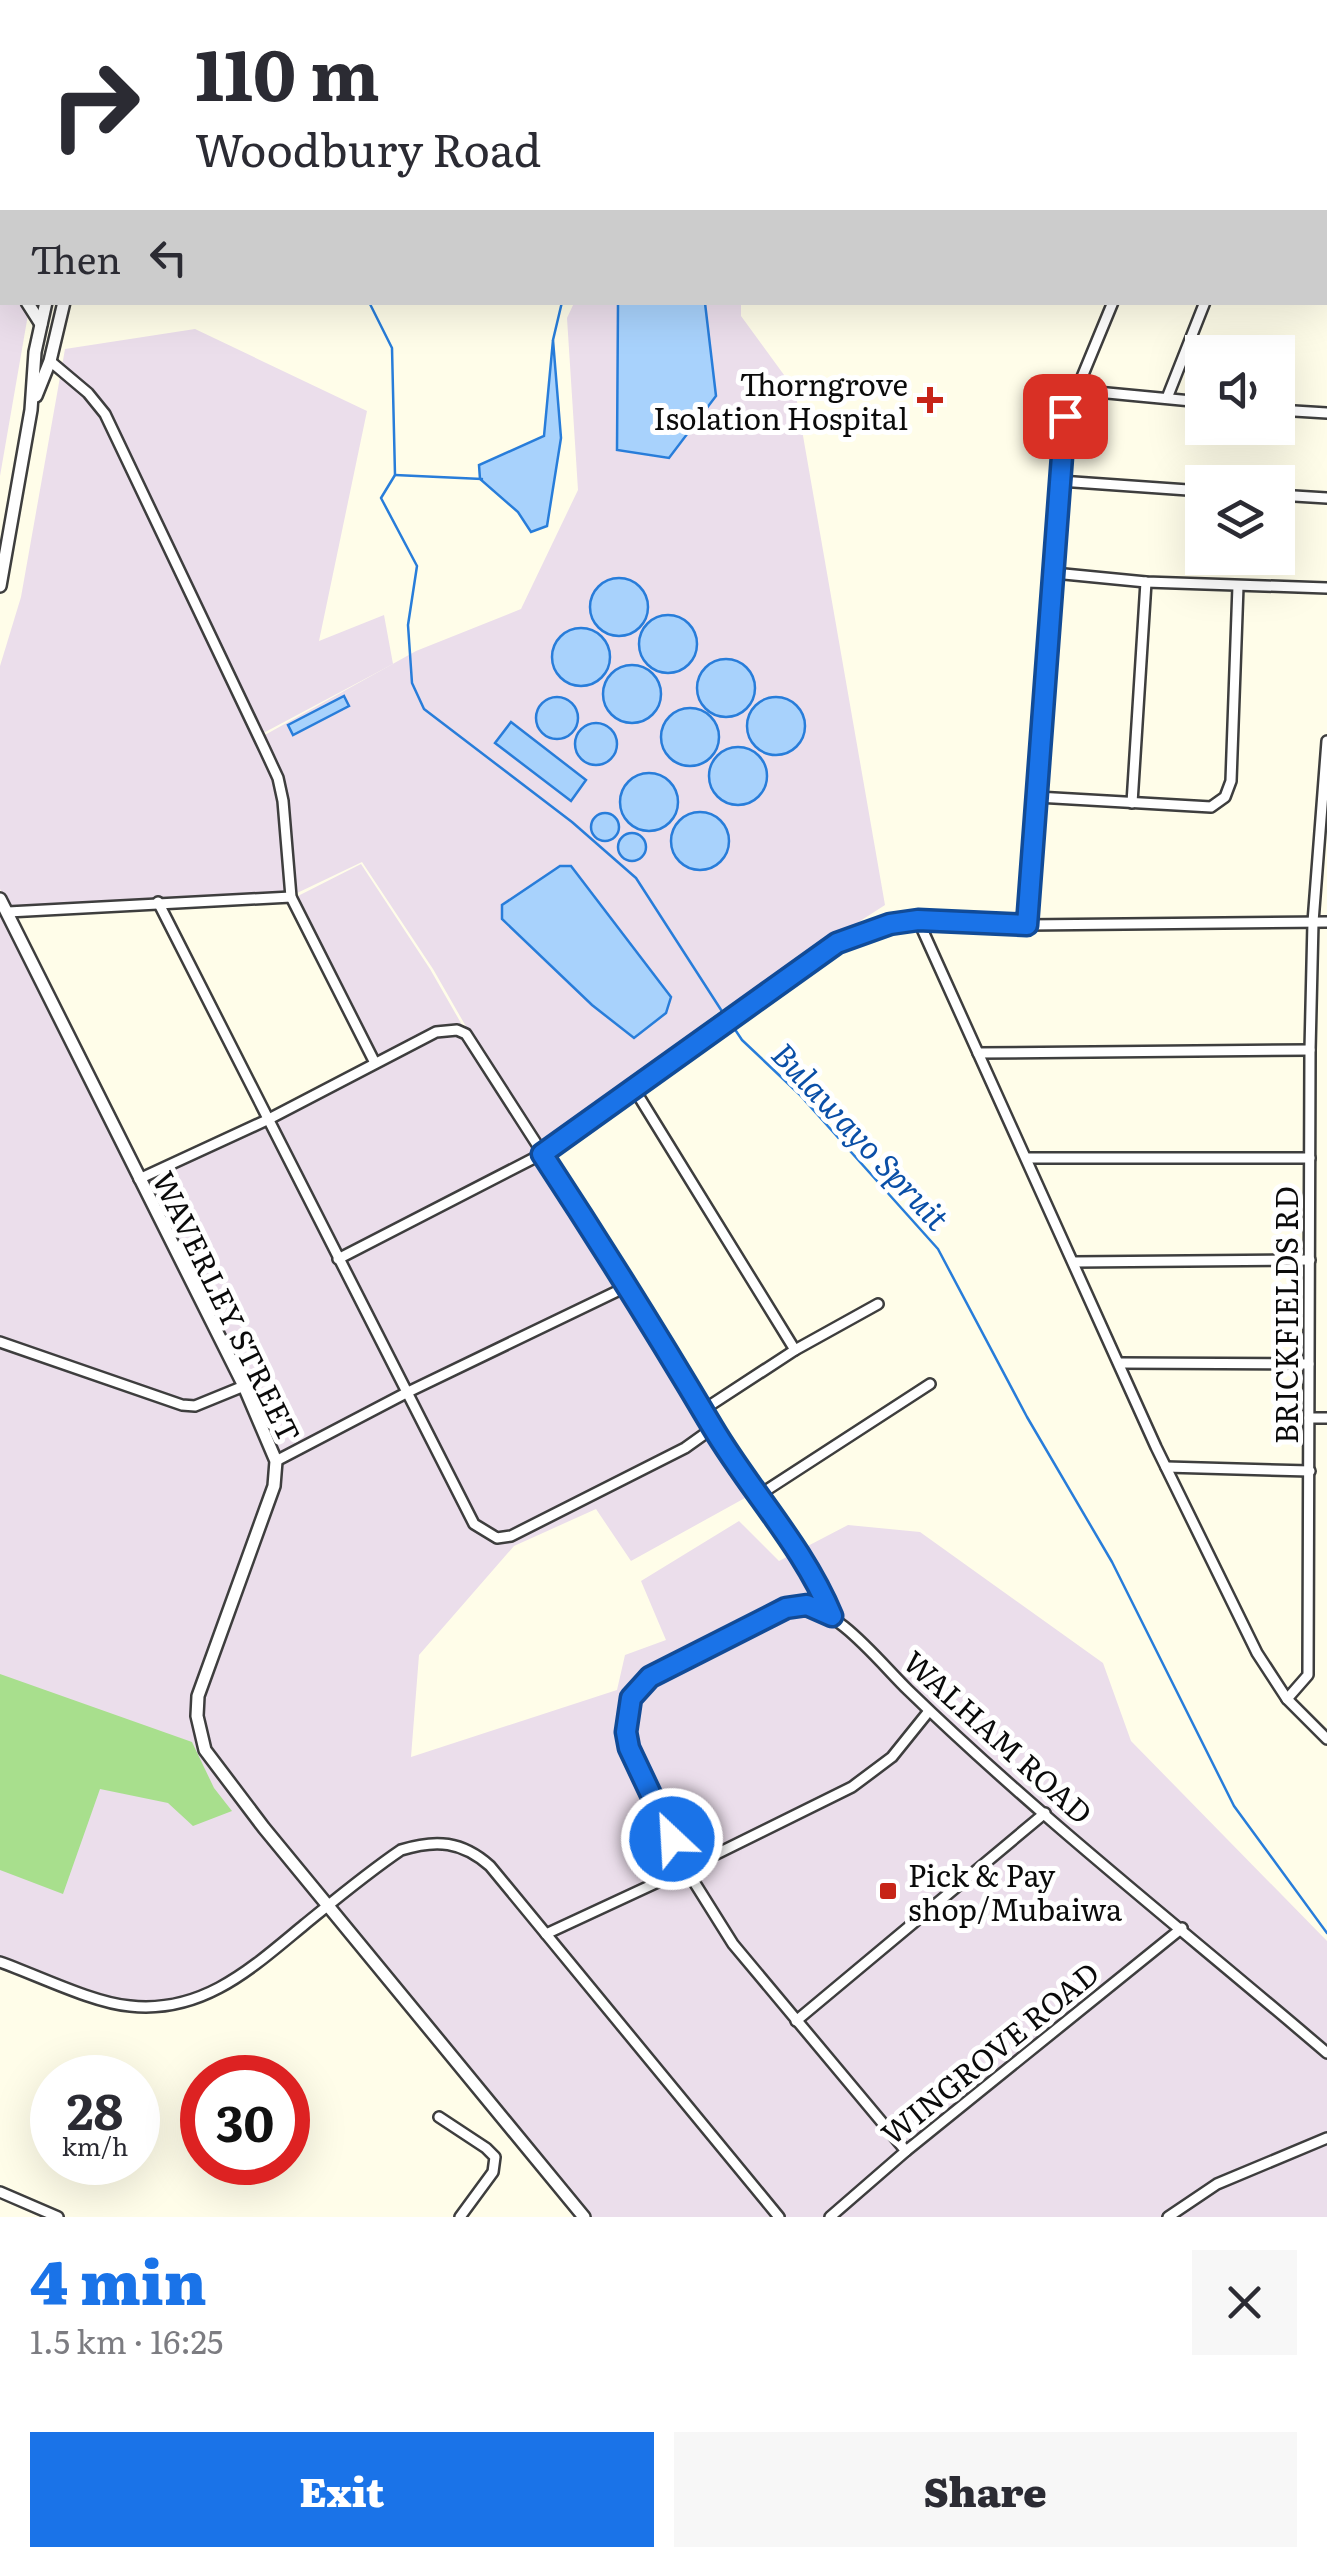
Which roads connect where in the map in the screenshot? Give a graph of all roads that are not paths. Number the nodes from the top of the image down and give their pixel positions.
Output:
1 (29, 305) edge
2 (45, 305) edge
3 (63, 305) edge
4 (1112, 305) edge
5 (1204, 305) edge
6 (41, 324) junction
7 (50, 360) junction
8 (1076, 390) junction
9 (1168, 398) junction
10 (1185, 400) edge
11 (31, 410) junction
12 (1295, 411) edge
13 (1327, 413) edge
14 (1060, 482) junction
15 (1185, 490) edge
16 (1295, 496) edge
17 (1327, 498) edge
18 (1054, 573) junction
19 (1146, 582) junction
20 (0, 586) edge
21 (1238, 586) junction
22 (1327, 588) edge
23 (1327, 741) edge
24 (1037, 797) junction
25 (1132, 803) junction
26 (1325, 816) edge
27 (292, 897) junction
28 (0, 899) edge
29 (158, 902) junction
30 (8, 912) junction
31 (918, 920) junction
32 (1314, 922) junction
33 (1327, 922) edge
34 (1027, 925) junction
35 (1310, 1050) junction
36 (978, 1053) junction
37 (375, 1063) junction
38 (633, 1087) junction
39 (268, 1120) junction
40 (542, 1154) junction
41 (1028, 1158) junction
42 (1310, 1158) junction
43 (139, 1179) junction
44 (338, 1259) junction
45 (1310, 1260) junction
46 (1074, 1262) junction
47 (628, 1286) junction
48 (878, 1304) dead end
49 (0, 1342) edge
50 (795, 1350) junction
51 (1118, 1363) junction
52 (1309, 1364) junction
53 (930, 1384) dead end
54 (244, 1386) junction
55 (406, 1394) junction
56 (703, 1410) junction
57 (1309, 1418) junction
58 (1327, 1418) edge
59 (713, 1428) junction
60 (276, 1461) junction
61 (1166, 1467) junction
62 (1310, 1471) junction
63 (759, 1494) junction
64 (832, 1616) junction
65 (1287, 1700) junction
66 (930, 1710) junction
67 (1327, 1740) edge
68 (1045, 1813) junction
69 (686, 1870) junction
70 (328, 1906) junction
71 (1182, 1928) junction
72 (546, 1934) junction
73 (0, 1962) edge
74 (796, 2020) junction
75 (1327, 2053) edge
76 (439, 2117) dead end
77 (1327, 2138) edge
78 (906, 2151) junction
79 (0, 2192) edge
80 (58, 2217) edge
81 (460, 2217) edge
82 (584, 2217) edge
83 (779, 2217) edge
84 (830, 2217) edge
85 (1168, 2217) edge

1 - 6 street
2 - 6 street
3 - 7 street
4 - 8 street
5 - 9 street
6 - 11 street
7 - 11 street
7 - 27 street
8 - 9 street
8 - 14 street
9 - 10 street
11 - 20 street
12 - 13 street
14 - 15 street
14 - 18 street
16 - 17 street
18 - 19 street
18 - 24 street
19 - 21 street
19 - 25 street
21 - 22 street
21 - 25 street
23 - 26 street, BRICKFIELDS RD
24 - 25 street
24 - 34 street
26 - 32 street, BRICKFIELDS RD
27 - 29 street
27 - 37 street
28 - 30 street, WAVERLEY STREET
29 - 30 street
29 - 39 street
30 - 43 street, WAVERLEY STREET
31 - 34 street
31 - 36 street
31 - 38 street
32 - 33 street
32 - 34 street
32 - 35 street, BRICKFIELDS RD
35 - 36 street
35 - 42 street, BRICKFIELDS RD
36 - 41 street
37 - 39 street
37 - 40 street, WALHAM ROAD
38 - 40 street
38 - 50 street
39 - 43 street
39 - 44 street
40 - 44 street
40 - 47 street, WALHAM ROAD
41 - 42 street
41 - 46 street
42 - 45 street, BRICKFIELDS RD
43 - 54 street, WAVERLEY STREET
44 - 55 street
45 - 46 street
45 - 52 street, BRICKFIELDS RD
46 - 51 street
47 - 55 street
47 - 56 street, WALHAM ROAD
48 - 50 street
49 - 54 street
50 - 56 street
51 - 52 street
51 - 61 street
52 - 57 street, BRICKFIELDS RD
53 - 63 street
54 - 60 street, WAVERLEY STREET
55 - 59 street
55 - 60 street
56 - 59 street, WALHAM ROAD
57 - 58 street
57 - 62 street, BRICKFIELDS RD
59 - 63 street, WALHAM ROAD
60 - 70 street, WAVERLEY STREET
61 - 62 street
61 - 65 street
62 - 65 street, BRICKFIELDS RD
63 - 64 street, WALHAM ROAD
64 - 66 street, WALHAM ROAD
64 - 69 street
65 - 67 street
66 - 68 street, WALHAM ROAD
66 - 69 street
68 - 71 street, WALHAM ROAD
68 - 74 street
69 - 72 street
69 - 74 street
70 - 72 street
70 - 73 street
70 - 82 street, WAVERLEY STREET
71 - 75 street, WALHAM ROAD
71 - 78 street, WINGROVE ROAD
72 - 83 street
74 - 78 street
76 - 81 street
77 - 85 street
78 - 84 street, WINGROVE ROAD
79 - 80 street

